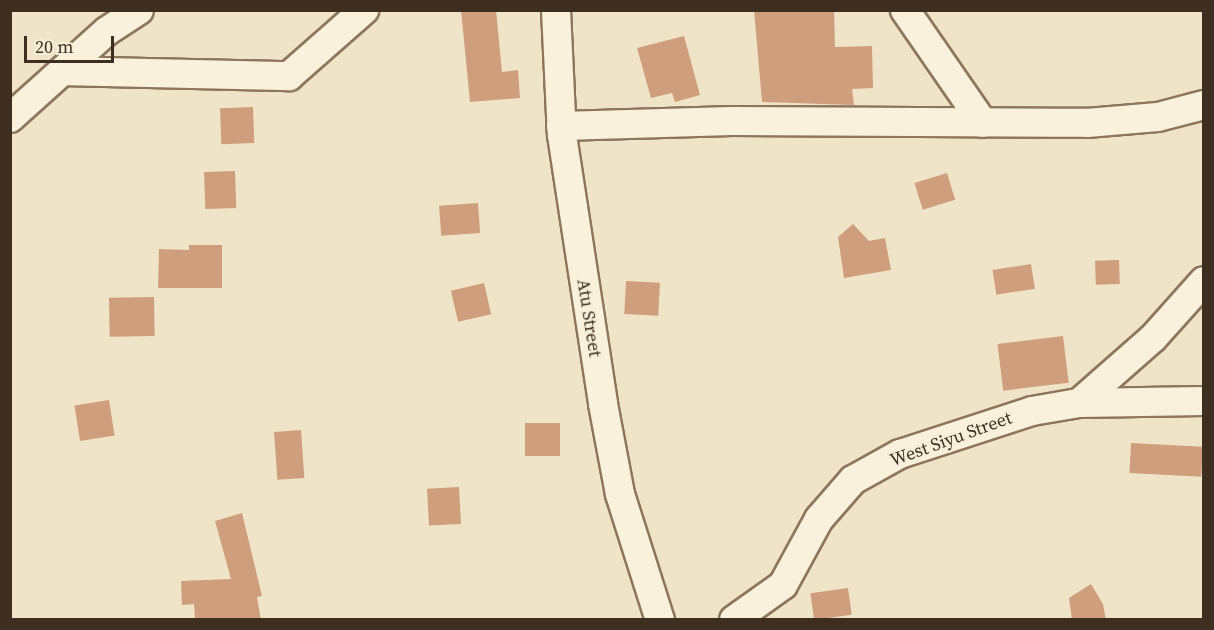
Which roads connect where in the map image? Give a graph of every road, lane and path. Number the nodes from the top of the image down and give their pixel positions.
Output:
1 (139, 10) edge
2 (364, 10) edge
3 (556, 10) edge
4 (905, 10) edge
5 (63, 71) junction
6 (1203, 105) edge
7 (10, 118) edge
8 (983, 123) junction
9 (561, 126) junction
10 (1203, 281) edge
11 (1203, 401) edge
12 (1079, 403) junction
13 (660, 620) edge
14 (734, 620) edge

1 - 5 street
2 - 5 street
3 - 9 street, Atu Street
4 - 8 street
5 - 7 street
6 - 8 street
8 - 9 street
9 - 13 street, Atu Street
10 - 12 street
11 - 12 street, West Siyu Street
12 - 14 street, West Siyu Street

